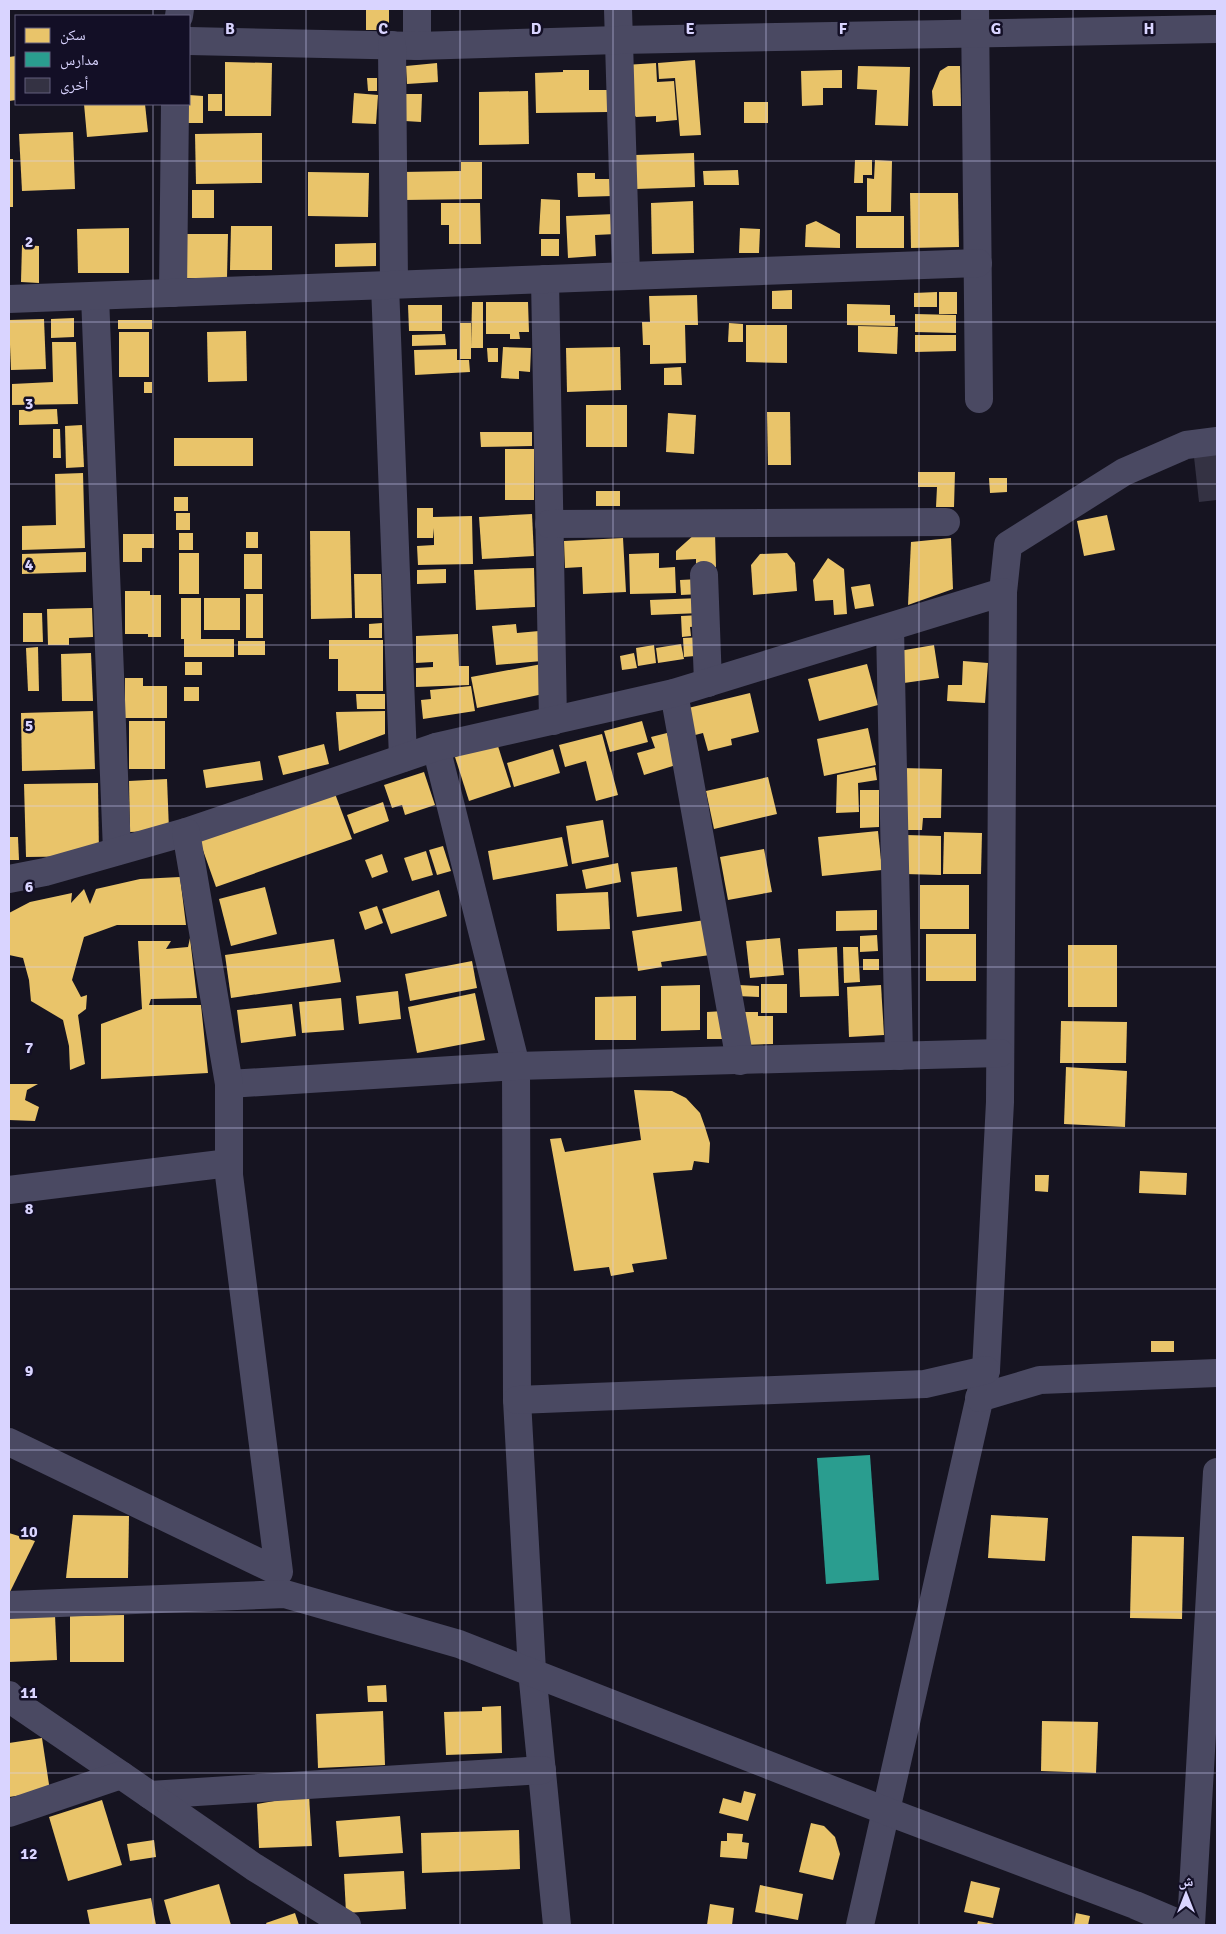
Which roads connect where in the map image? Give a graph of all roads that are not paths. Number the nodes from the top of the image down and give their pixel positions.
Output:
1 (417, 9) edge
2 (618, 9) edge
3 (976, 21) edge
4 (1217, 29) edge
5 (619, 40) junction
6 (190, 42) edge
7 (405, 45) junction
8 (175, 105) edge
9 (978, 263) junction
10 (626, 276) junction
11 (545, 279) junction
12 (389, 285) junction
13 (172, 293) junction
14 (96, 296) junction
15 (9, 299) edge
16 (979, 398) dead end
17 (1217, 441) edge
18 (946, 522) dead end
19 (549, 524) junction
20 (704, 574) dead end
21 (1003, 592) junction
22 (890, 628) junction
23 (708, 683) junction
24 (674, 693) junction
25 (553, 720) junction
26 (436, 747) junction
27 (403, 758) junction
28 (186, 832) junction
29 (117, 851) junction
30 (9, 879) edge
31 (1000, 1053) junction
32 (899, 1056) junction
33 (740, 1061) junction
34 (516, 1066) junction
35 (229, 1084) junction
36 (229, 1163) junction
37 (9, 1190) edge
38 (986, 1370) junction
39 (1217, 1373) edge
40 (979, 1398) junction
41 (517, 1400) junction
42 (9, 1442) edge
43 (1217, 1472) edge
44 (282, 1583) junction
45 (9, 1606) edge
46 (532, 1671) junction
47 (9, 1695) edge
48 (542, 1770) junction
49 (121, 1775) junction
50 (150, 1795) junction
51 (886, 1811) junction
52 (9, 1813) edge
53 (347, 1925) edge
54 (557, 1925) edge
55 (860, 1925) edge
56 (1182, 1925) edge

1 - 7 street
2 - 5 street
3 - 4 street
3 - 5 street
3 - 9 street
5 - 7 street
5 - 10 street
6 - 7 street
7 - 12 street
8 - 13 street
9 - 10 street
9 - 16 street
10 - 11 street
11 - 12 street
11 - 19 street
12 - 13 street
12 - 27 street
13 - 14 street
14 - 15 street
14 - 29 street
17 - 21 street
18 - 19 street
19 - 25 street
20 - 23 street
21 - 22 street
21 - 31 street
22 - 23 street
22 - 32 street
23 - 24 street
24 - 25 street
24 - 33 street
25 - 26 street
26 - 27 street
26 - 34 street
27 - 28 street
28 - 29 street
28 - 35 street
29 - 30 street
31 - 32 street
31 - 38 street
32 - 33 street
33 - 34 street
34 - 35 street
34 - 41 street
35 - 36 street
36 - 37 street
36 - 44 street
38 - 40 street
38 - 41 street
39 - 40 street
40 - 51 street
41 - 46 street
42 - 44 street
43 - 56 street
44 - 45 street
44 - 46 street
46 - 48 street
46 - 51 street
47 - 49 street
48 - 50 street
48 - 54 street
49 - 50 street
49 - 52 street
50 - 53 street
51 - 55 street
51 - 56 street

